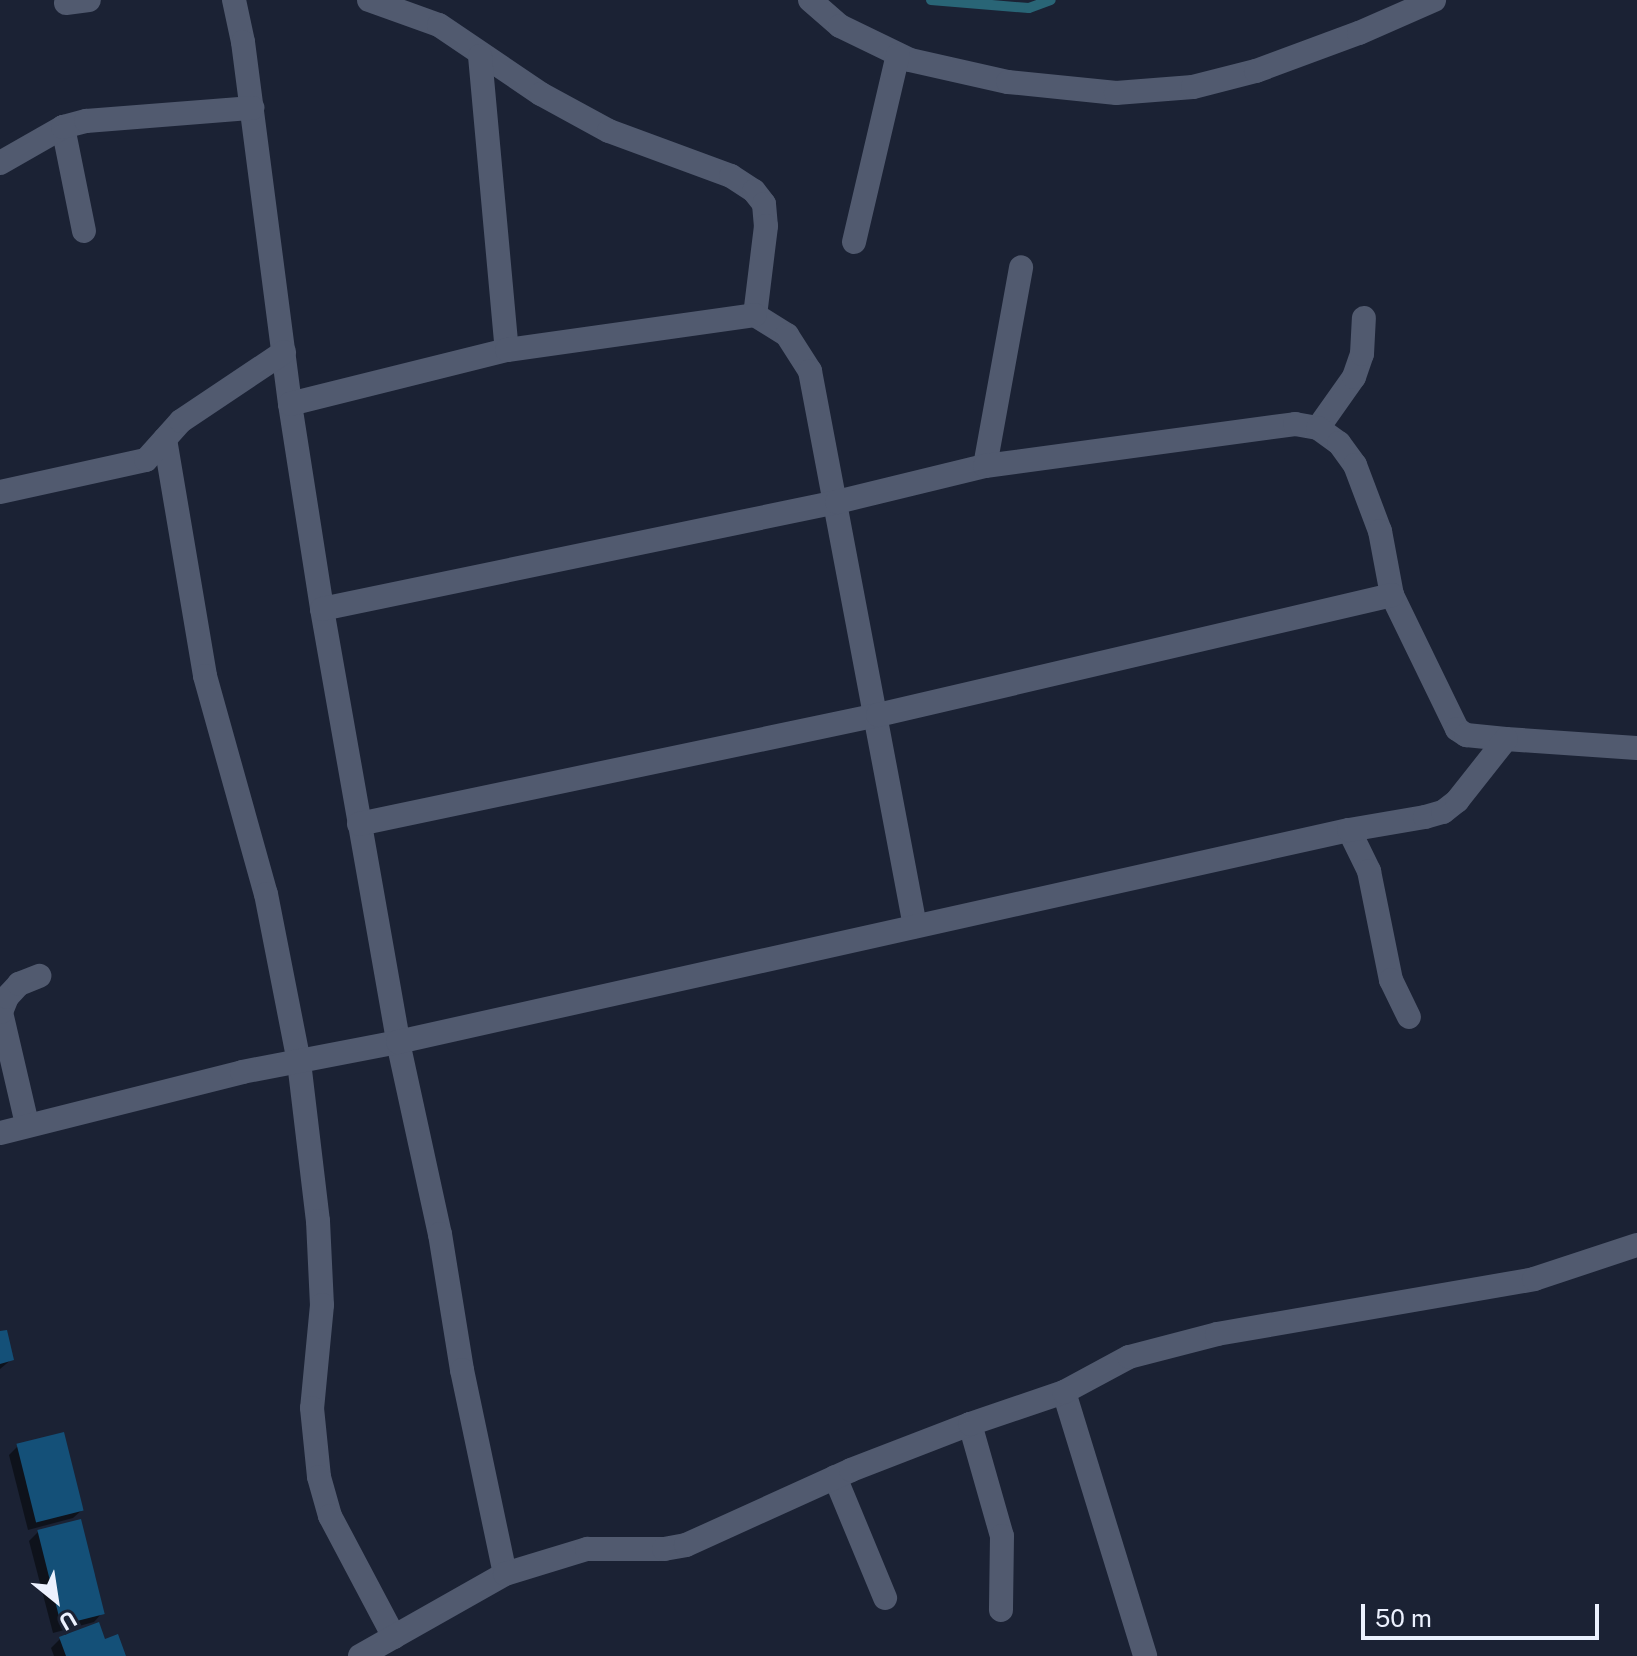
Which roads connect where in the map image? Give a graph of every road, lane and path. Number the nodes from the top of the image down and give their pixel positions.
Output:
1 (234, 0) edge
2 (369, 0) edge
3 (810, 0) edge
4 (1434, 0) edge
5 (898, 55) junction
6 (480, 56) junction
7 (252, 108) junction
8 (63, 127) junction
9 (0, 163) edge
10 (84, 231) dead end
11 (854, 242) dead end
12 (1021, 267) dead end
13 (755, 315) junction
14 (1364, 318) dead end
15 (507, 350) junction
16 (284, 352) junction
17 (290, 404) junction
18 (1318, 428) junction
19 (165, 439) junction
20 (985, 466) junction
21 (0, 492) edge
22 (837, 502) junction
23 (1392, 595) junction
24 (322, 609) junction
25 (878, 715) junction
26 (1506, 739) junction
27 (1637, 748) edge
28 (359, 824) junction
29 (1349, 830) junction
30 (915, 926) junction
31 (39, 976) dead end
32 (1409, 1017) dead end
33 (398, 1042) junction
34 (299, 1062) junction
35 (27, 1124) junction
36 (0, 1133) edge
37 (1637, 1245) edge
38 (1064, 1392) junction
39 (970, 1424) junction
40 (835, 1477) junction
41 (505, 1574) junction
42 (885, 1598) dead end
43 (1001, 1610) dead end
44 (394, 1637) junction
45 (360, 1656) edge
46 (1145, 1656) edge

1 - 7 street
2 - 6 street
3 - 5 street
4 - 5 street
5 - 11 street
6 - 13 street
6 - 15 street
7 - 8 street
7 - 16 street
8 - 9 street
8 - 10 street
12 - 20 street
13 - 15 street
13 - 22 street
14 - 18 street
15 - 17 street
16 - 17 street
16 - 19 street
17 - 24 street
18 - 20 street
18 - 23 street
19 - 21 street
19 - 34 street
20 - 22 street
22 - 24 street
22 - 25 street
23 - 25 street
23 - 26 street
24 - 28 street
25 - 28 street
25 - 30 street
26 - 27 street
26 - 29 street
28 - 33 street
29 - 30 street
29 - 32 street
30 - 33 street
31 - 35 street
33 - 34 street
33 - 41 street
34 - 35 street
34 - 44 street
35 - 36 street
37 - 38 street
38 - 39 street
38 - 46 street
39 - 40 street
39 - 43 street
40 - 41 street
40 - 42 street
41 - 44 street
44 - 45 street

